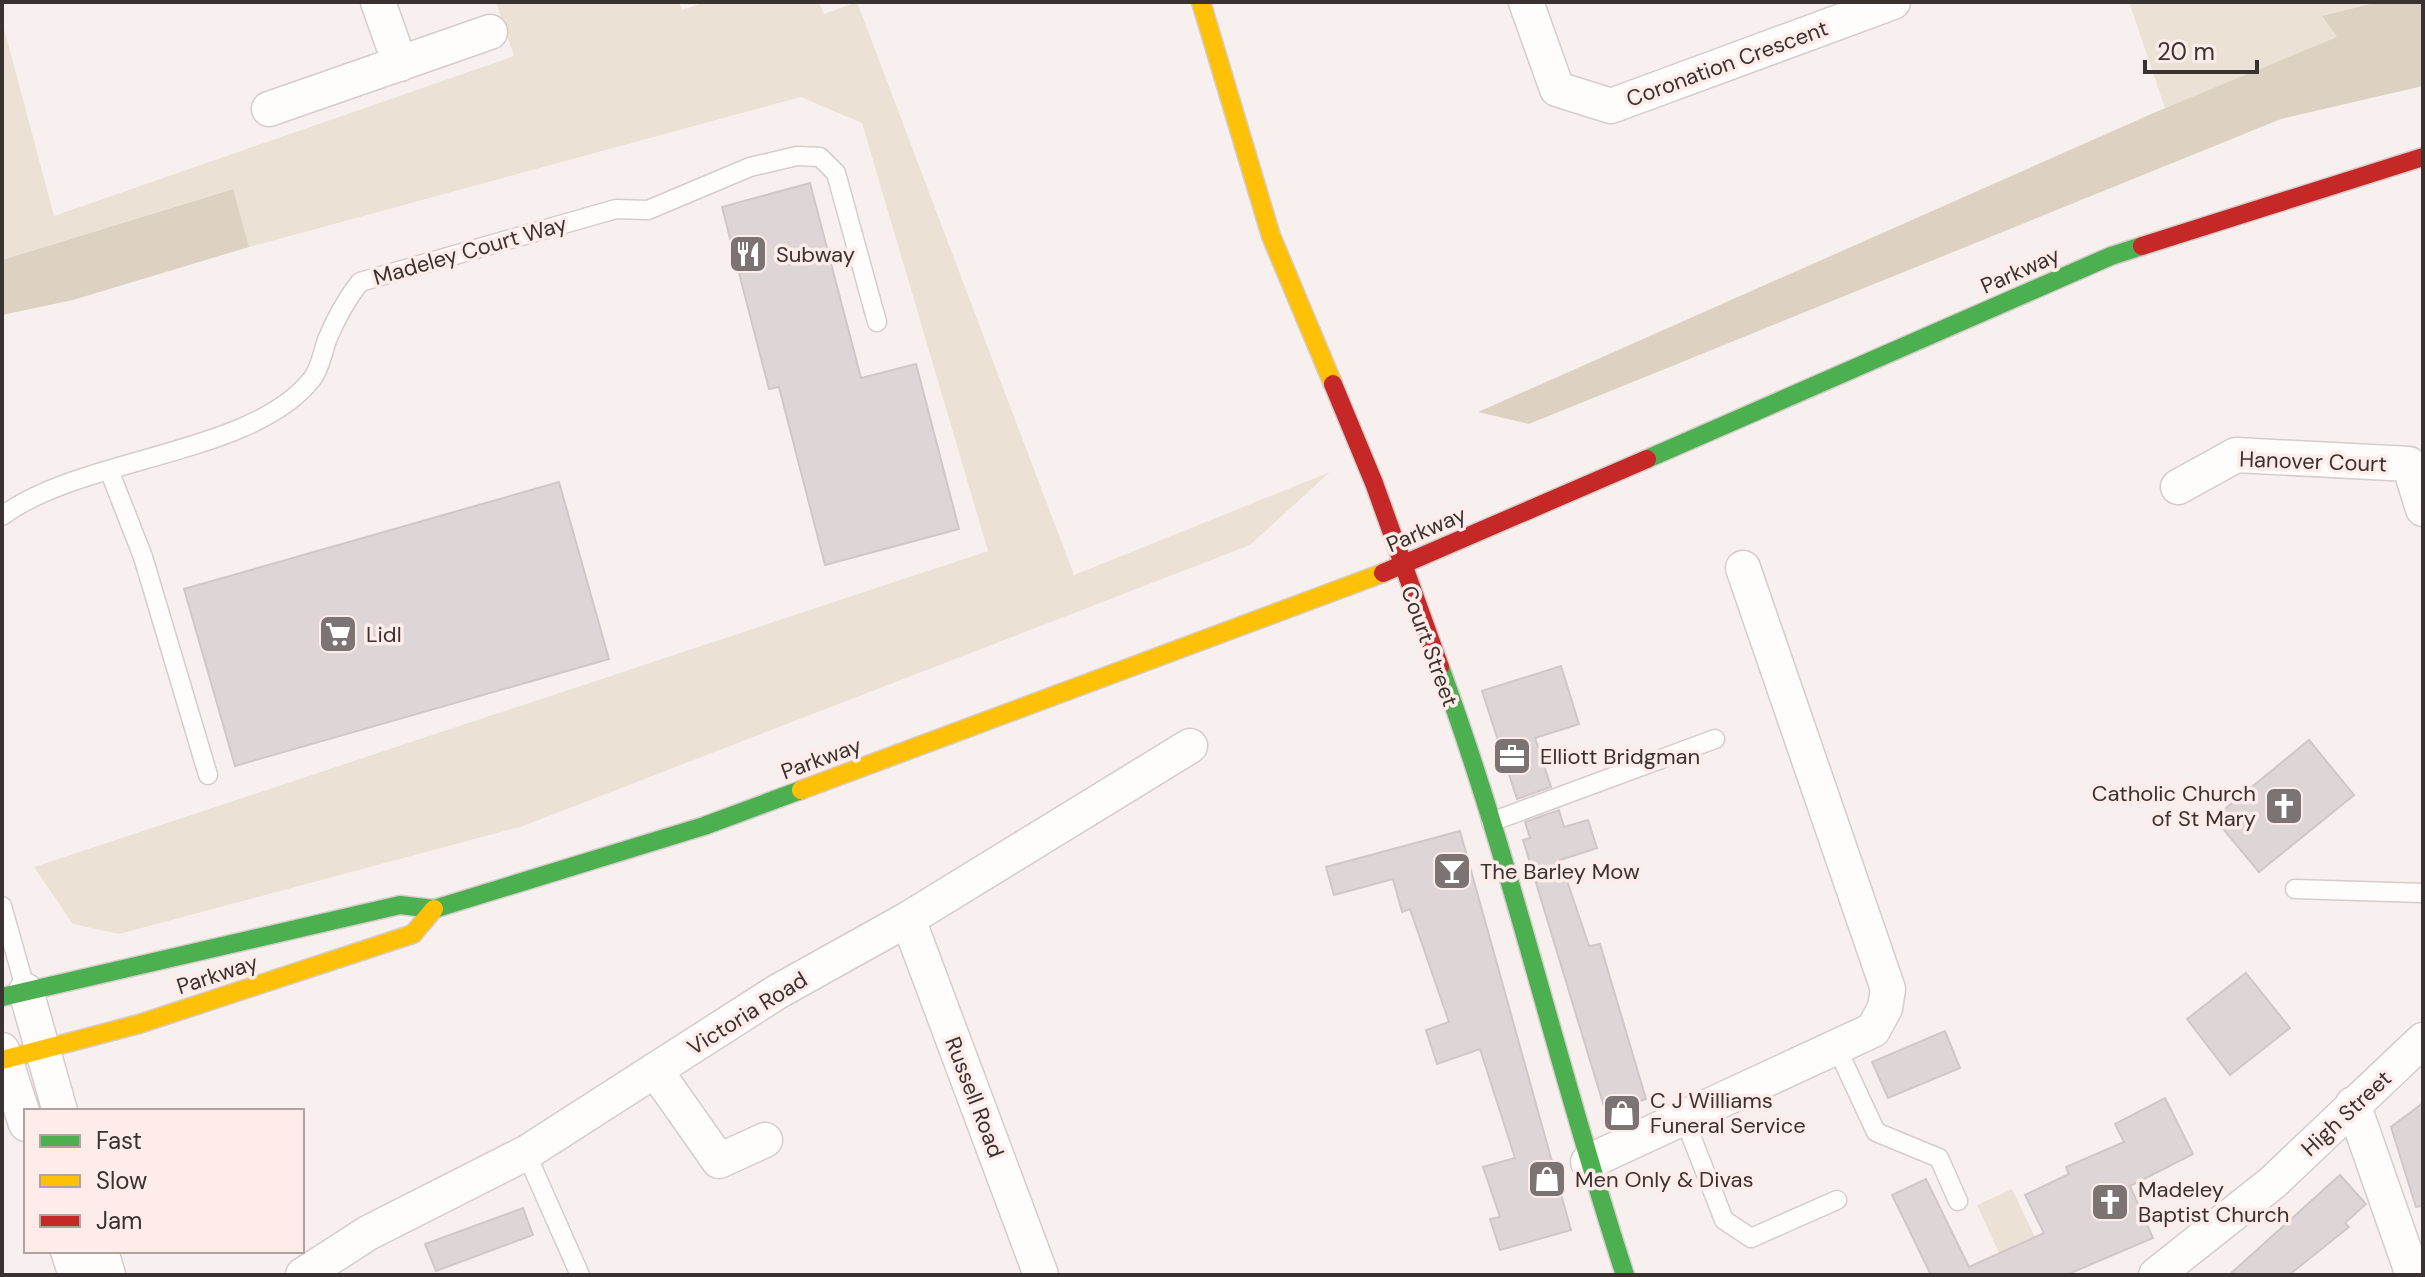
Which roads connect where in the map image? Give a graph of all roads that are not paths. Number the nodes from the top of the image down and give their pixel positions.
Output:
1 (378, 2) edge
2 (1201, 2) edge
3 (1526, 2) edge
4 (1893, 2) edge
5 (490, 32) dead end
6 (400, 64) junction
7 (269, 109) dead end
8 (2423, 157) edge
9 (877, 322) dead end
10 (2416, 457) edge
11 (109, 470) junction
12 (2178, 487) dead end
13 (2423, 509) edge
14 (2, 516) edge
15 (1401, 566) junction
16 (1743, 568) dead end
17 (1715, 739) dead end
18 (1190, 746) dead end
19 (208, 775) dead end
20 (1491, 822) junction
21 (2295, 889) dead end
22 (2423, 893) edge
23 (2, 906) edge
24 (434, 909) junction
25 (908, 919) junction
26 (14, 994) edge
27 (2423, 1040) edge
28 (1836, 1046) junction
29 (42, 1050) junction
30 (3, 1057) edge
31 (655, 1070) junction
32 (2353, 1104) junction
33 (59, 1109) edge
34 (24, 1118) edge
35 (1684, 1118) junction
36 (765, 1140) dead end
37 (526, 1153) junction
38 (1588, 1162) junction
39 (1837, 1200) dead end
40 (1958, 1201) dead end
41 (69, 1253) edge
42 (102, 1253) edge
43 (76, 1275) edge
44 (108, 1275) edge
45 (303, 1275) edge
46 (580, 1275) edge
47 (1041, 1275) edge
48 (1625, 1275) edge
49 (2156, 1275) edge
50 (2413, 1275) edge

1 - 6 street
2 - 15 street, Court Street
3 - 4 street, Coronation Crescent
5 - 6 street
6 - 7 street
8 - 15 street, Parkway
9 - 11 lane, Madeley Court Way
10 - 12 street, Hanover Court
10 - 13 street, Hanover Court
11 - 14 lane, Madeley Court Way
11 - 19 lane
15 - 20 street, Court Street
15 - 24 street, Parkway
16 - 28 street
17 - 20 lane
18 - 25 street, Victoria Road
20 - 38 street, Court Street
21 - 22 lane
23 - 26 lane
24 - 26 street, Parkway
24 - 29 street, Parkway
25 - 31 street, Victoria Road
25 - 47 street, Russell Road
26 - 29 street
27 - 32 street, High Street
28 - 35 street
28 - 40 lane
29 - 30 street, Parkway
29 - 33 street
30 - 34 street
31 - 36 street
31 - 37 street, Victoria Road
32 - 49 street, High Street
32 - 50 street
35 - 38 street
35 - 39 lane
37 - 45 street, Victoria Road
37 - 46 lane
38 - 48 street, Court Street
41 - 43 street
42 - 44 street

